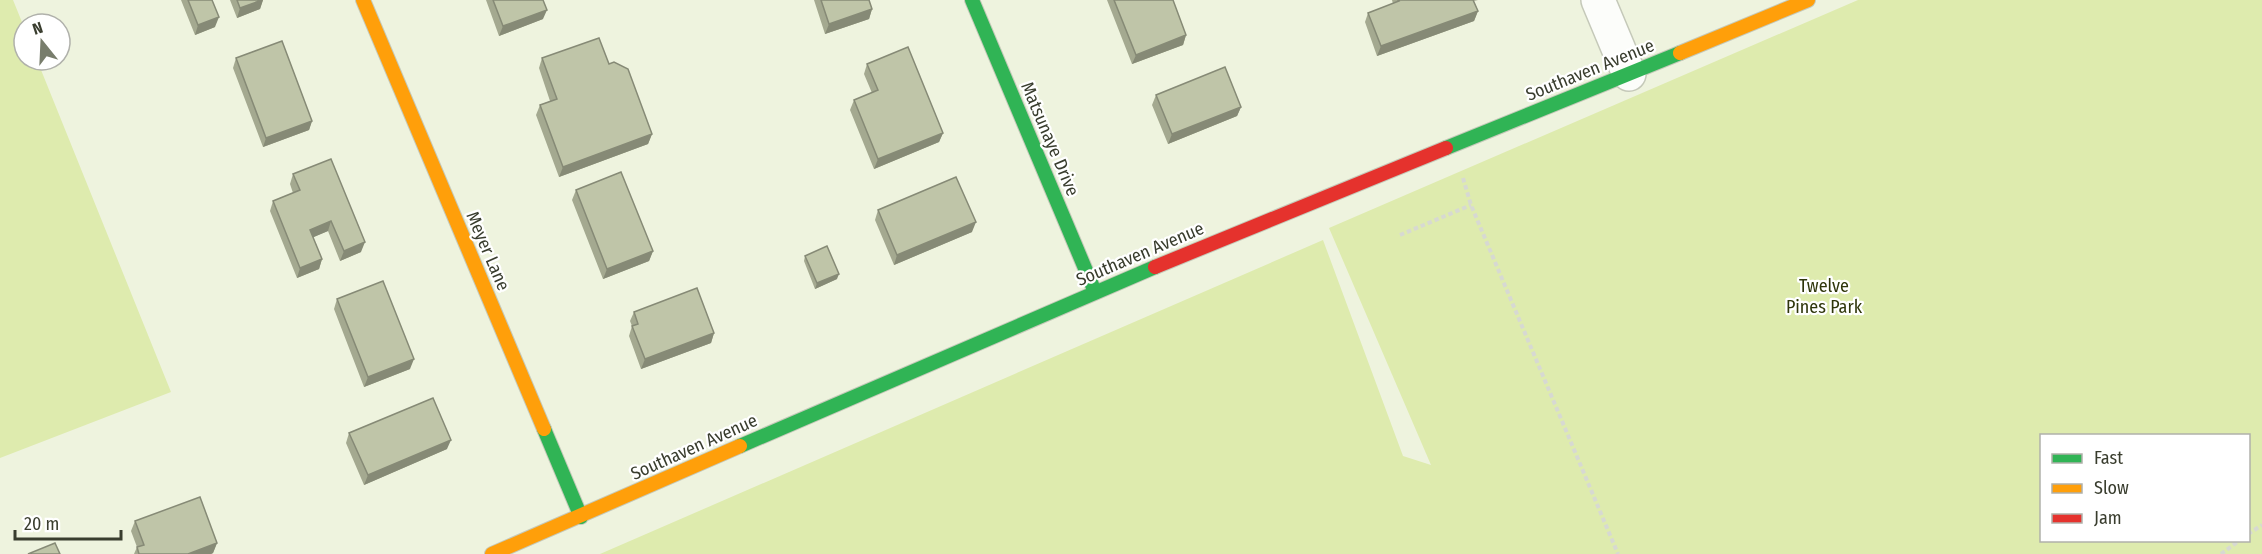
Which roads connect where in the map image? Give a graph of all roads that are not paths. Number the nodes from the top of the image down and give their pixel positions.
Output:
1 (363, 0) edge
2 (972, 0) edge
3 (1598, 0) edge
4 (1808, 0) edge
5 (1629, 74) junction
6 (1095, 292) junction
7 (581, 517) junction
8 (492, 554) edge

1 - 7 street, Meyer Lane
2 - 6 street, Matsunaye Drive
3 - 5 street
4 - 5 street, Southaven Avenue
5 - 6 street, Southaven Avenue
6 - 7 street, Southaven Avenue
7 - 8 street, Southaven Avenue

